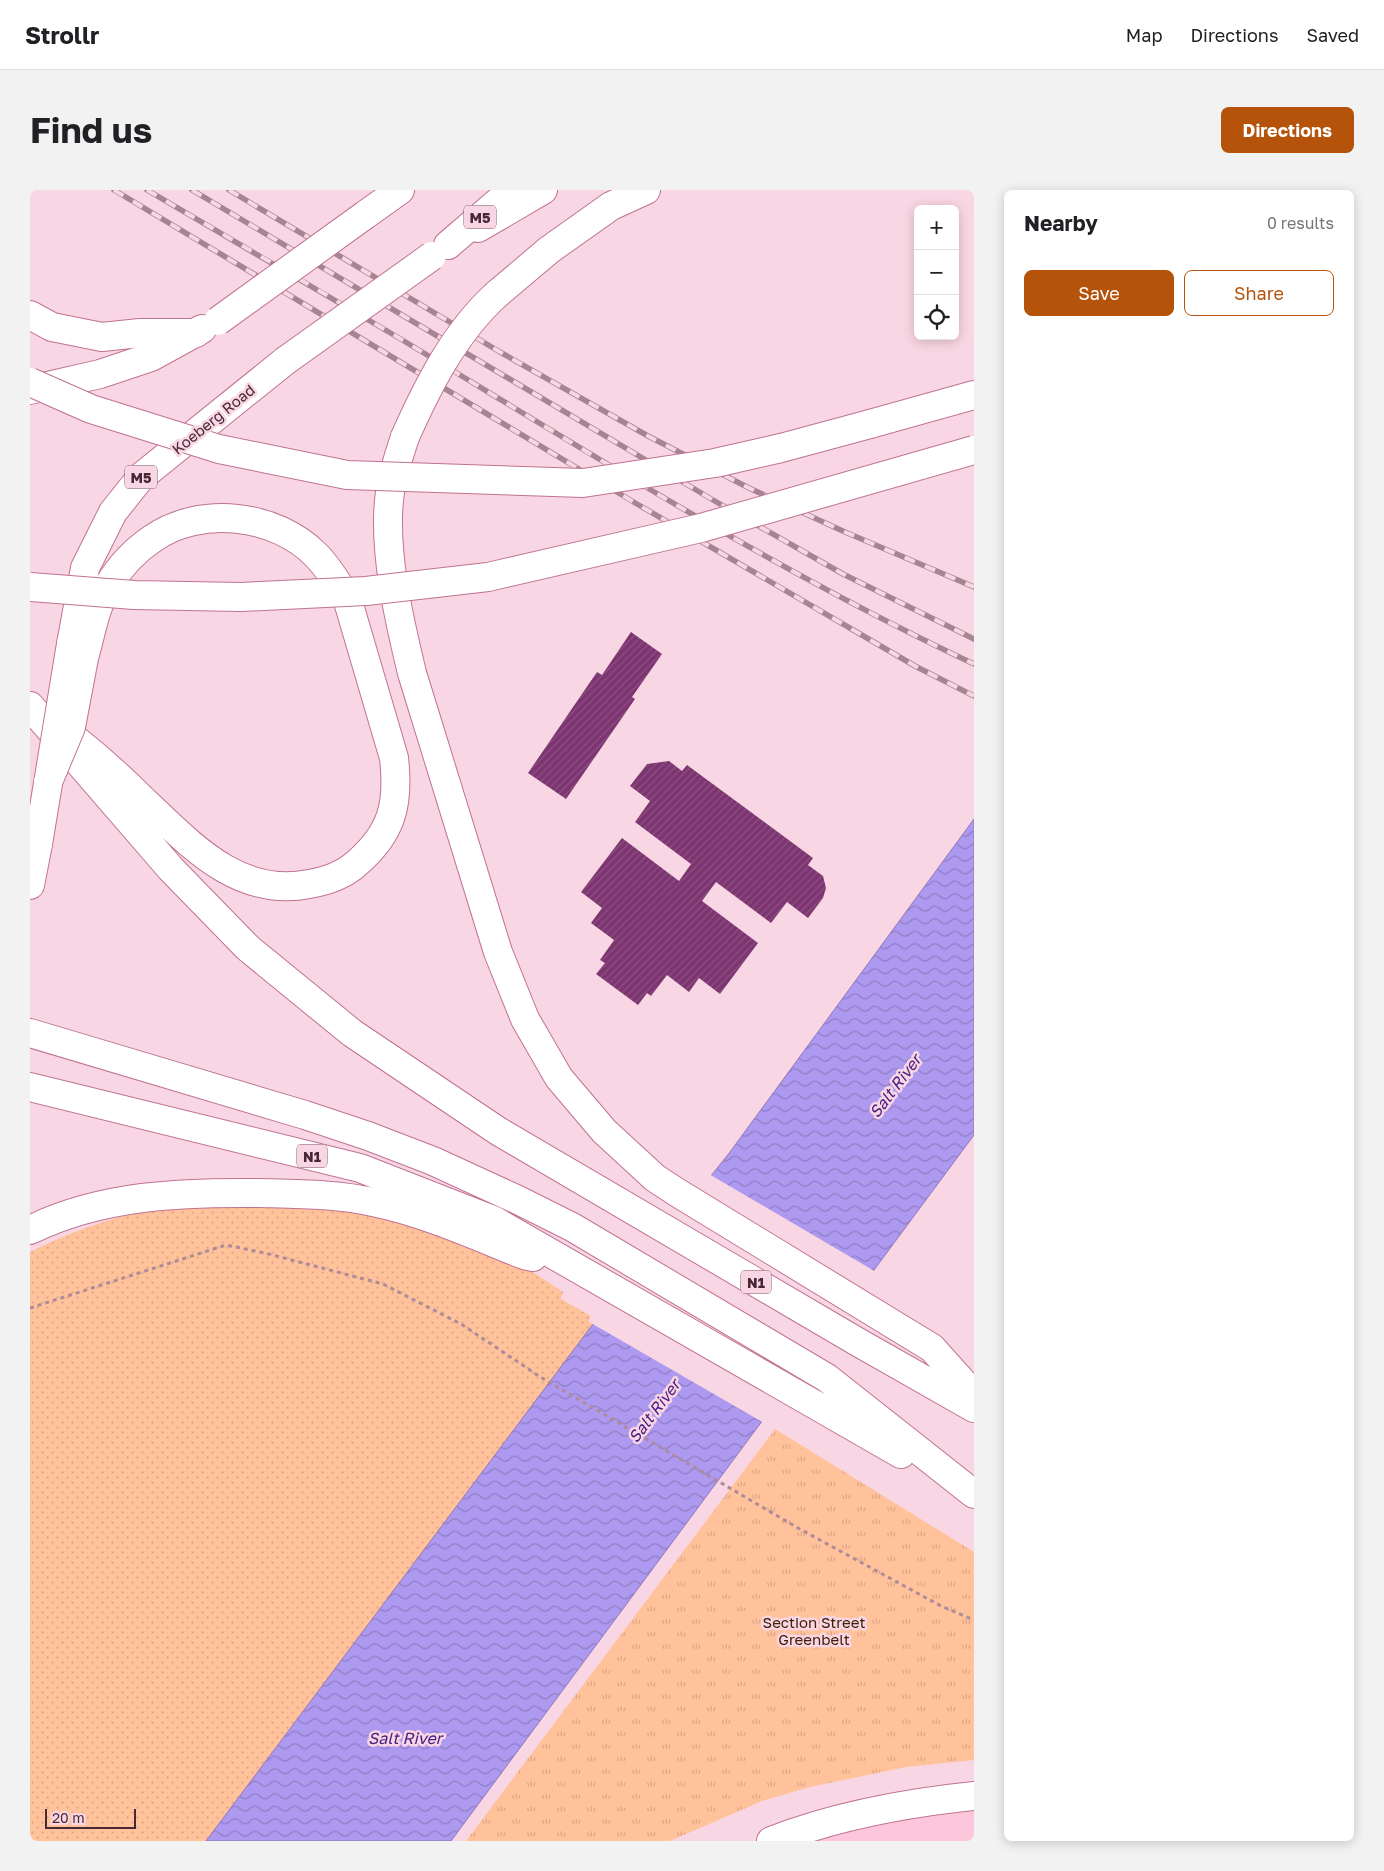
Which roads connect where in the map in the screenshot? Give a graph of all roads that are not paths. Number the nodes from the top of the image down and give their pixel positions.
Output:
1 (400, 190) edge
2 (512, 190) edge
3 (543, 190) edge
4 (646, 190) edge
5 (440, 251) junction
6 (30, 315) edge
7 (207, 327) junction
8 (30, 382) edge
9 (30, 390) edge
10 (974, 395) edge
11 (974, 450) edge
12 (30, 587) edge
13 (78, 651) junction
14 (30, 705) edge
15 (30, 885) edge
16 (30, 1033) edge
17 (30, 1087) edge
18 (30, 1230) edge
19 (578, 1268) junction
20 (974, 1396) edge
21 (974, 1408) edge
22 (974, 1495) edge
23 (974, 1796) edge
24 (771, 1841) edge

1 - 7 main road, bridge
2 - 5 main road, M5
3 - 5 main road, Koeberg Road
4 - 20 main road, bridge
5 - 13 main road, Koeberg Road / M5, bridge
6 - 7 main road
7 - 9 main road
8 - 10 main road, bridge
11 - 12 main road, bridge
13 - 14 main road
13 - 15 main road, bridge
14 - 21 main road, N1
16 - 22 main road
17 - 19 main road, N1
18 - 19 main road
19 - 22 main road, N1
23 - 24 main road

